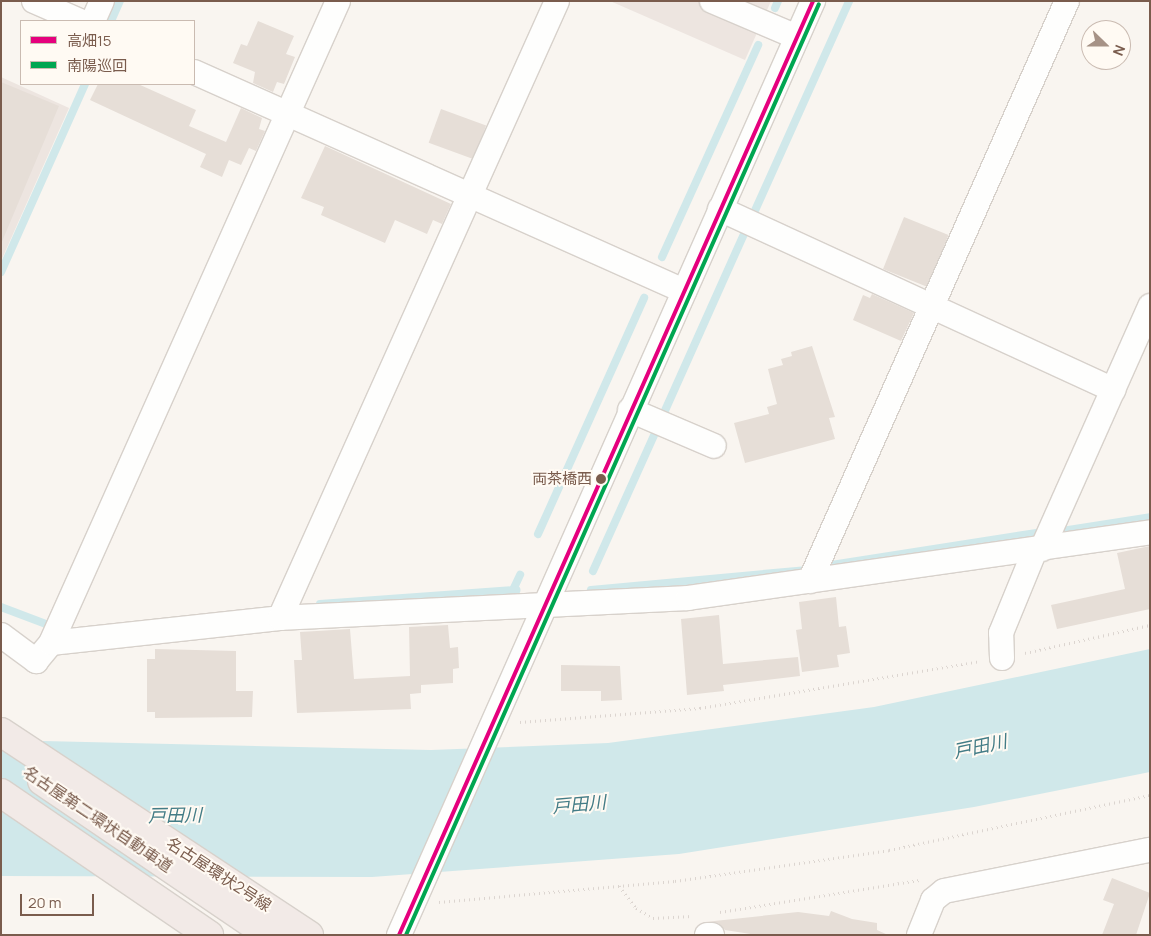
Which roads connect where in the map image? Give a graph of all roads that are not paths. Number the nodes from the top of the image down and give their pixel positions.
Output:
1 (34, 1) edge
2 (102, 1) edge
3 (338, 1) edge
4 (557, 1) edge
5 (712, 1) edge
6 (813, 1) edge
7 (1067, 1) edge
8 (78, 20) edge
9 (93, 20) edge
10 (797, 37) junction
11 (195, 72) edge
12 (287, 113) junction
13 (470, 195) junction
14 (720, 209) junction
15 (684, 291) junction
16 (932, 306) junction
17 (1150, 306) edge
18 (1113, 390) junction
19 (630, 410) junction
20 (714, 446) dead end
21 (1150, 532) edge
22 (1038, 550) junction
23 (810, 581) junction
24 (541, 607) junction
25 (280, 618) junction
26 (1, 635) edge
27 (51, 643) junction
28 (1002, 658) road end
29 (1, 732) edge
30 (1, 753) edge
31 (1, 793) edge
32 (1, 814) edge
33 (1150, 850) edge
34 (713, 924) edge
35 (701, 925) edge
36 (172, 928) edge
37 (209, 935) edge
38 (269, 935) edge
39 (309, 935) edge
40 (399, 935) edge
41 (919, 935) edge

1 - 8 street
2 - 9 street
3 - 12 street
4 - 13 street
5 - 10 street
6 - 10 street
7 - 16 street
10 - 14 street
11 - 12 street
12 - 13 street
12 - 27 street
13 - 15 street
13 - 25 street
14 - 15 street
14 - 16 street
15 - 19 street
16 - 18 street
16 - 23 street
17 - 18 street
18 - 22 street
19 - 20 street
19 - 24 street
21 - 22 street
22 - 23 street
22 - 28 street
23 - 24 street
24 - 25 street
24 - 40 street
25 - 27 street
26 - 27 street
29 - 39 highway, 名古屋環状2号線
30 - 38 highway, 名古屋第二環状自動車道
31 - 37 highway, 名古屋第二環状自動車道
32 - 36 highway
33 - 41 street
34 - 35 street

